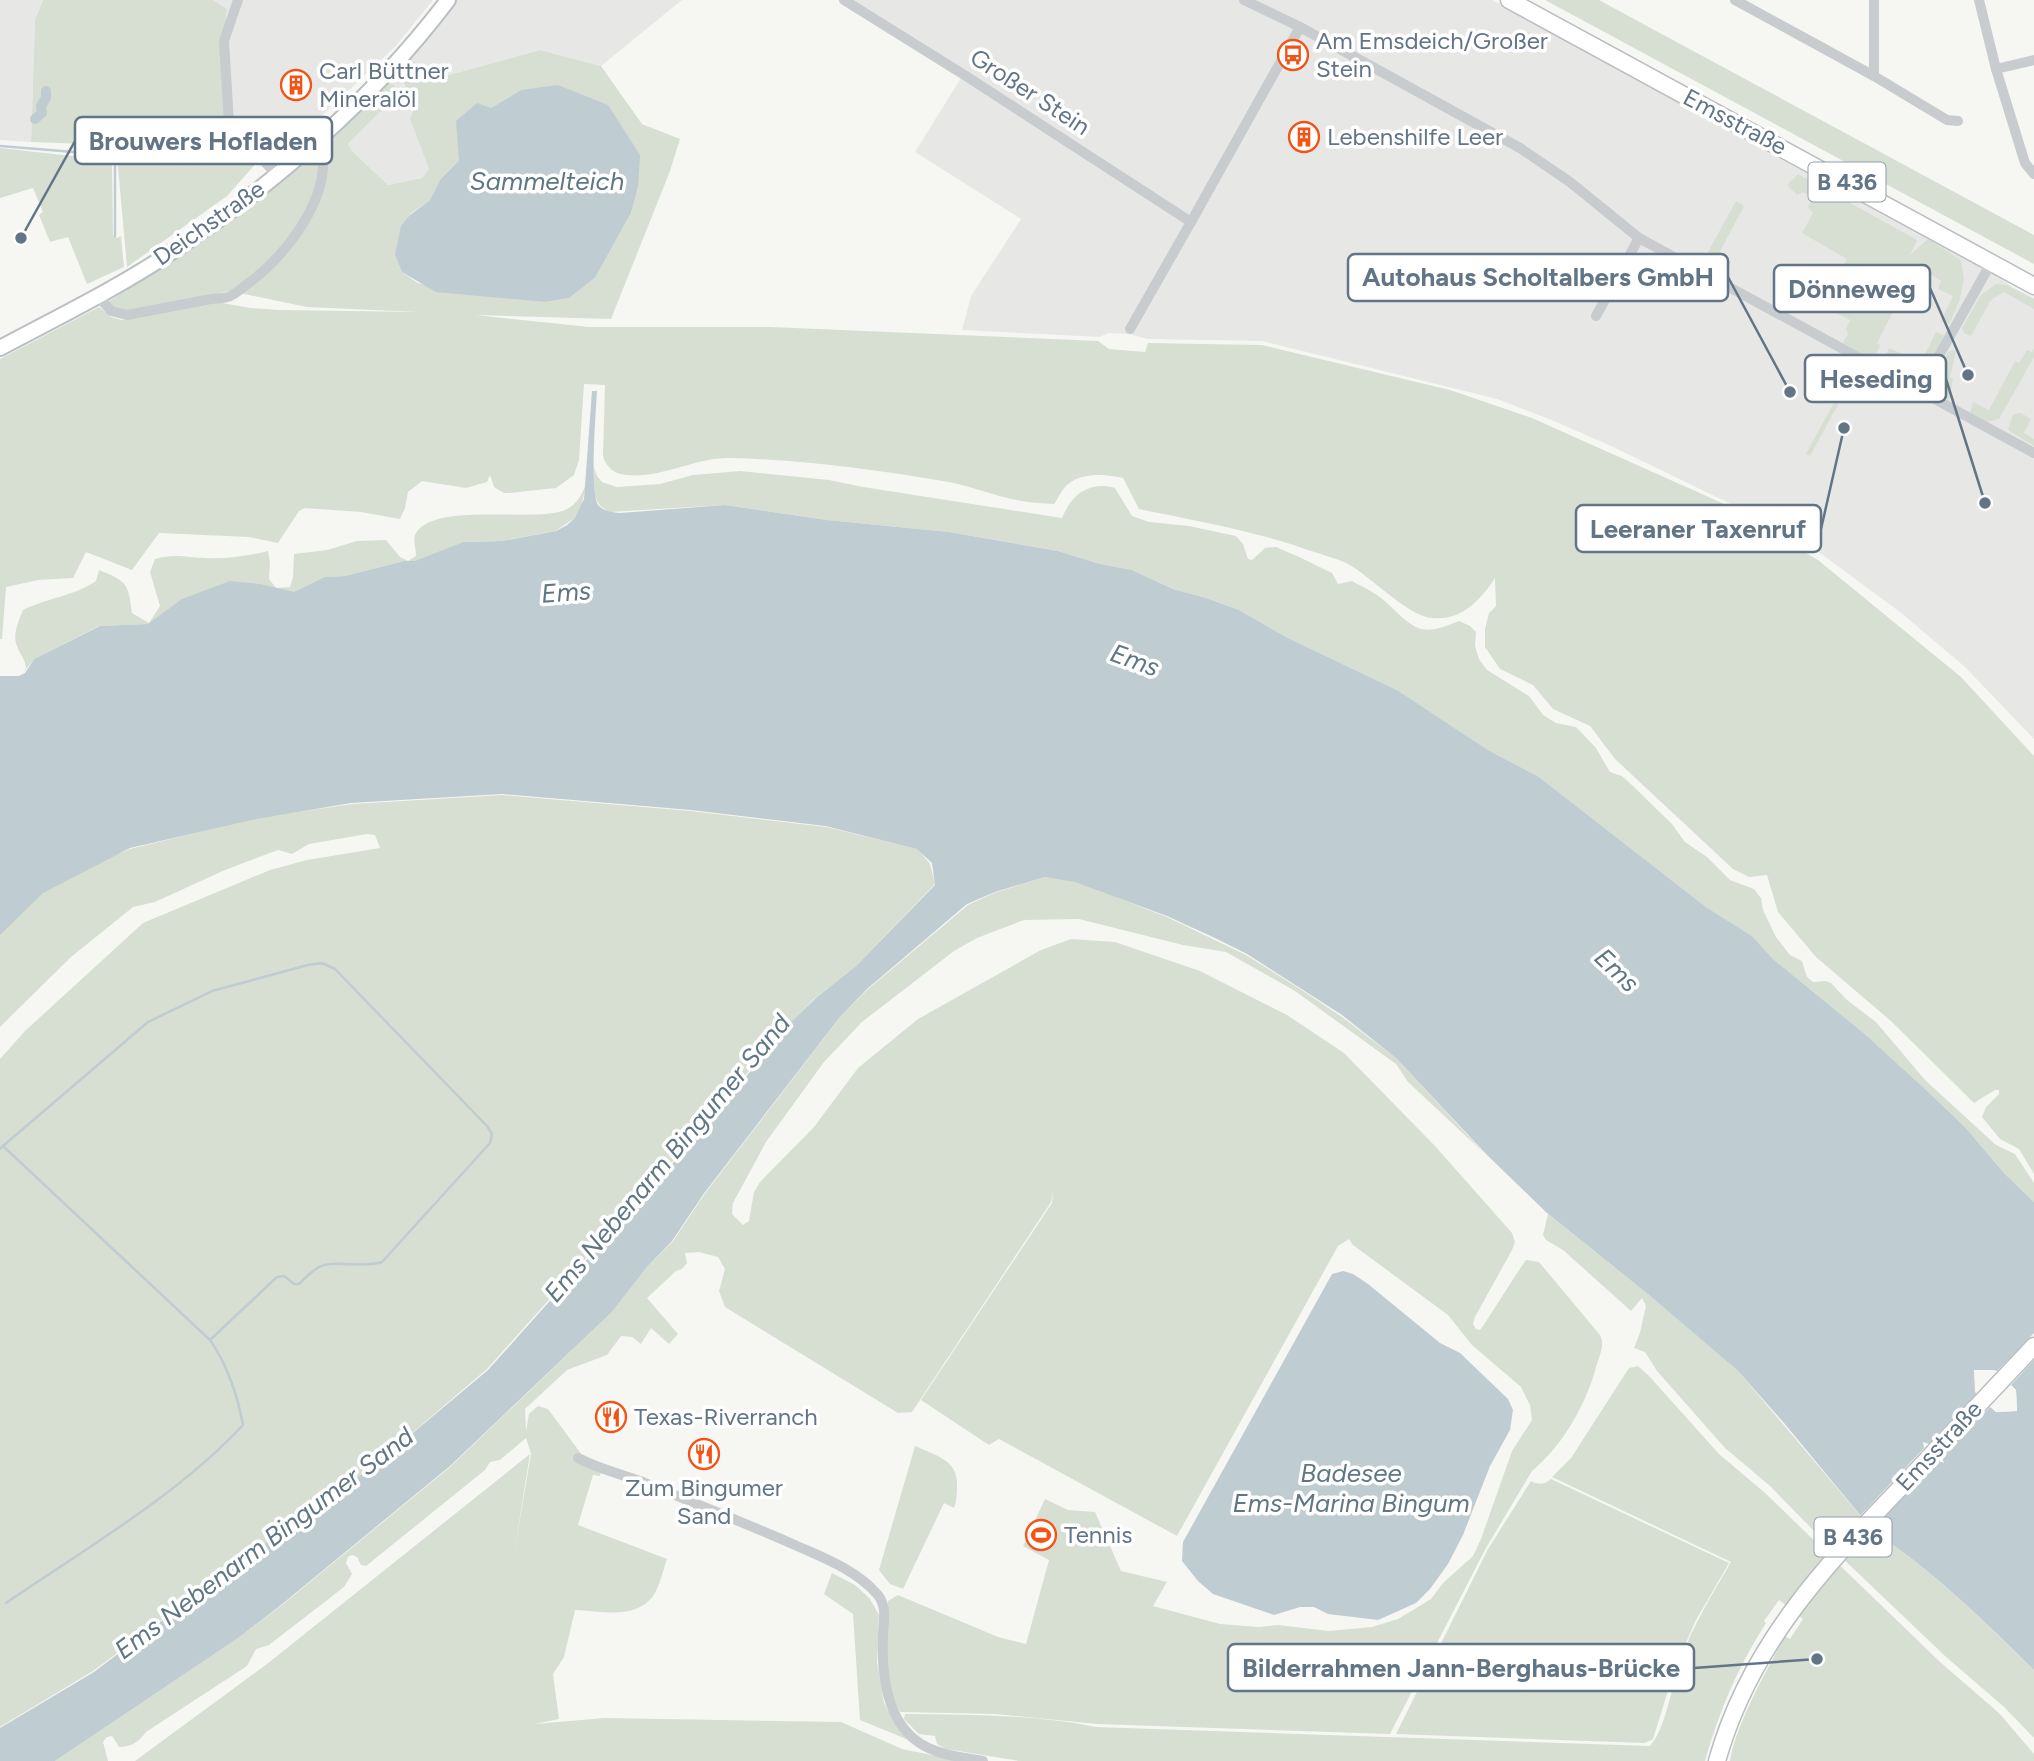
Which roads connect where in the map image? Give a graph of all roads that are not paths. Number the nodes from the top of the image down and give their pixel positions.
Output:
1 (237, 0) edge
2 (448, 0) edge
3 (844, 0) edge
4 (1244, 0) edge
5 (1509, 0) edge
6 (1735, 0) edge
7 (1874, 0) edge
8 (1979, 0) edge
9 (1300, 27) junction
10 (2034, 60) edge
11 (1996, 69) junction
12 (1874, 76) junction
13 (1958, 121) dead end
14 (317, 140) junction
15 (277, 174) junction
16 (2034, 174) edge
17 (1191, 222) junction
18 (1639, 238) junction
19 (1991, 262) junction
20 (2034, 286) edge
21 (98, 296) junction
22 (1595, 316) dead end
23 (1130, 329) dead end
24 (0, 348) edge
25 (1919, 391) junction
26 (2034, 453) edge
27 (2034, 1346) edge
28 (578, 1458) dead end
29 (983, 1761) edge
30 (1717, 1761) edge

1 - 15 street
2 - 14 main road, Deichstraße
3 - 17 street, Großer Stein
4 - 9 street
5 - 19 main road, Emsstraße / B 436
6 - 12 street
7 - 12 street
8 - 11 street
9 - 17 street
9 - 18 street
10 - 11 street
11 - 16 street
12 - 13 street
14 - 15 main road, Deichstraße
14 - 21 street
15 - 21 main road, Deichstraße
17 - 23 street
18 - 22 street
18 - 25 street
19 - 20 main road, Emsstraße / B 436
19 - 25 street
21 - 24 main road, Deichstraße
25 - 26 street
27 - 30 main road, Emsstraße / B 436
28 - 29 street

